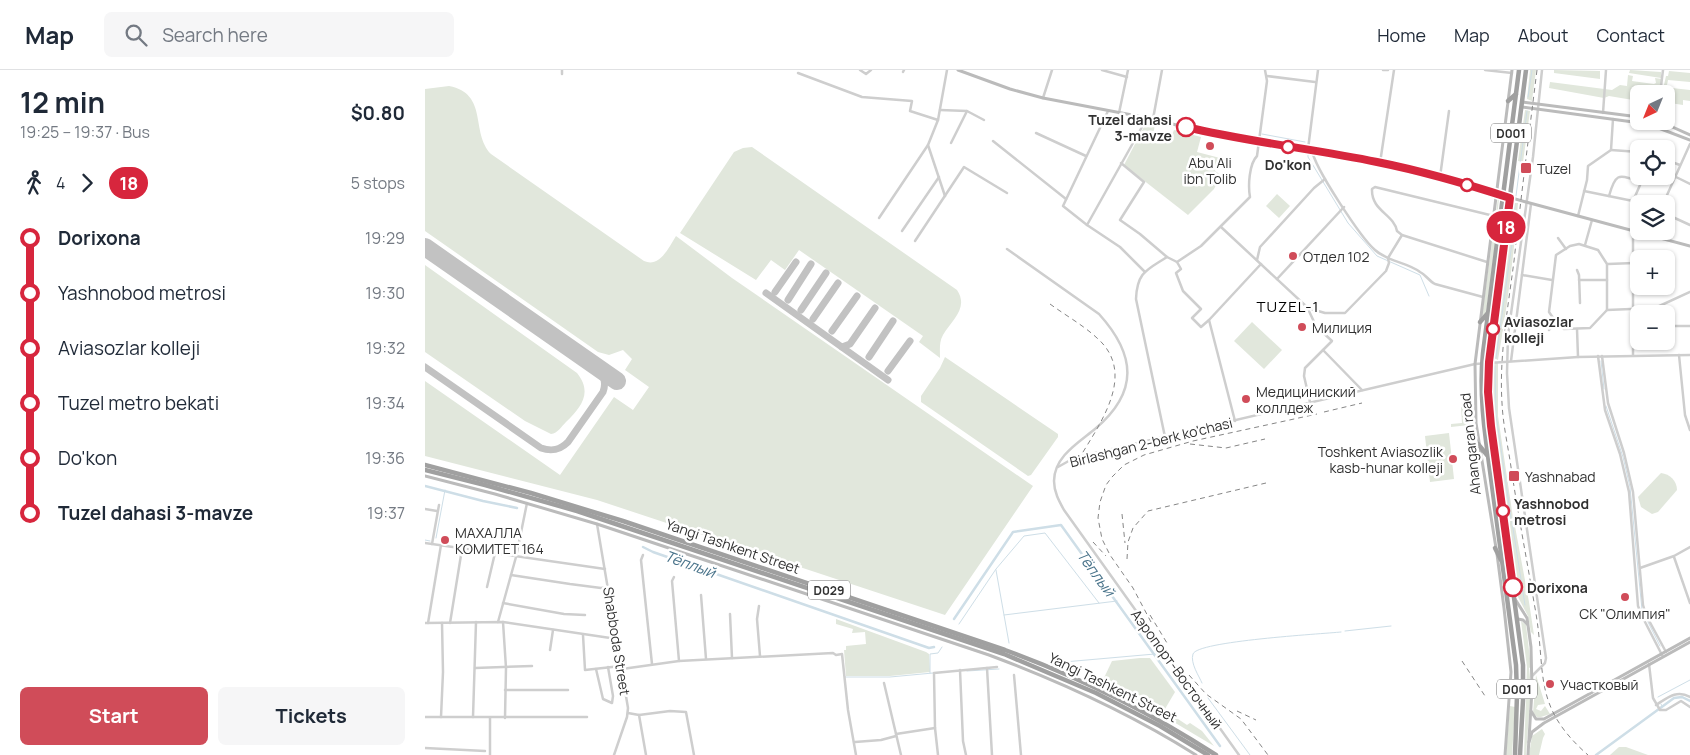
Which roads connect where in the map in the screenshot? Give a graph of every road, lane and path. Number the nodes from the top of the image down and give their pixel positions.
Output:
1 (562, 70) edge
2 (860, 70) edge
3 (871, 70) edge
4 (947, 70) edge
5 (958, 70) edge
6 (1052, 70) edge
7 (1102, 70) edge
8 (1128, 70) edge
9 (1162, 70) edge
10 (1265, 70) edge
11 (1318, 70) edge
12 (1383, 70) edge
13 (1388, 70) edge
14 (1393, 70) edge
15 (1485, 70) edge
16 (1519, 70) edge
17 (1527, 70) edge
18 (1542, 70) edge
19 (1606, 70) edge
20 (1663, 70) edge
21 (1512, 72) edge
22 (798, 73) dead end
23 (562, 74) dead end
24 (1267, 76) junction
25 (1127, 77) junction
26 (1316, 82) junction
27 (1661, 85) edge
28 (1516, 94) junction
29 (1043, 98) junction
30 (1508, 101) junction
31 (1522, 104) junction
32 (1538, 104) junction
33 (1538, 109) junction
34 (940, 110) junction
35 (1449, 110) dead end
36 (1582, 110) junction
37 (967, 111) junction
38 (1109, 111) junction
39 (1119, 112) junction
40 (1603, 113) junction
41 (1582, 115) junction
42 (1630, 116) edge
43 (1147, 118) junction
44 (1153, 119) junction
45 (1613, 119) junction
46 (938, 120) junction
47 (984, 120) dead end
48 (1675, 128) edge
49 (1505, 130) junction
50 (1036, 133) dead end
51 (1690, 135) edge
52 (1690, 140) edge
53 (993, 142) dead end
54 (951, 143) dead end
55 (1259, 143) junction
56 (1510, 143) junction
57 (1690, 144) edge
58 (928, 145) junction
59 (1310, 149) junction
60 (1611, 150) junction
61 (1630, 151) edge
62 (1086, 156) junction
63 (1380, 162) junction
64 (1121, 163) junction
65 (1675, 163) edge
66 (1680, 165) junction
67 (939, 177) junction
68 (1440, 177) junction
69 (1675, 177) joint
70 (1630, 179) edge
71 (1324, 180) junction
72 (1690, 184) edge
73 (1584, 191) junction
74 (1007, 193) dead end
75 (1497, 193) junction
76 (945, 196) junction
77 (1503, 196) junction
78 (1609, 196) junction
79 (1510, 198) junction
80 (1066, 199) junction
81 (1630, 200) edge
82 (1526, 202) junction
83 (1531, 204) junction
84 (1343, 208) junction
85 (1493, 216) junction
86 (1578, 216) junction
87 (879, 218) dead end
88 (1675, 218) edge
89 (1592, 220) junction
90 (1087, 225) junction
91 (1690, 225) edge
92 (1221, 227) junction
93 (1630, 230) edge
94 (902, 231) dead end
95 (1402, 235) junction
96 (1558, 238) dead end
97 (1673, 240) edge
98 (915, 241) dead end
99 (1585, 245) junction
100 (1690, 245) edge
101 (1007, 248) dead end
102 (1566, 249) junction
103 (1167, 258) junction
104 (1257, 260) junction
105 (1389, 260) junction
106 (1177, 262) junction
107 (1487, 262) junction
108 (1630, 263) edge
109 (1261, 264) junction
110 (1607, 264) junction
111 (1577, 270) dead end
112 (1145, 272) junction
113 (1522, 275) junction
114 (1277, 279) junction
115 (1553, 280) junction
116 (1579, 280) junction
117 (1607, 280) junction
118 (1690, 292) edge
119 (1483, 297) junction
120 (1580, 303) dead end
121 (1662, 305) edge
122 (1307, 308) junction
123 (1630, 309) edge
124 (1607, 310) junction
125 (1489, 312) junction
126 (1511, 317) junction
127 (1516, 318) junction
128 (1209, 320) junction
129 (1480, 322) junction
130 (1556, 322) junction
131 (1675, 326) edge
132 (1690, 326) edge
133 (1577, 329) junction
134 (1549, 330) dead end
135 (1323, 350) junction
136 (1633, 350) edge
137 (1633, 355) junction
138 (1679, 355) junction
139 (1690, 355) edge
140 (1600, 356) junction
141 (1578, 357) junction
142 (1511, 361) junction
143 (1489, 362) junction
144 (1507, 362) junction
145 (1482, 363) junction
146 (1475, 364) junction
147 (1362, 390) junction
148 (1310, 402) junction
149 (1235, 421) junction
150 (1690, 428) edge
151 (1165, 437) junction
152 (1478, 444) junction
153 (1487, 455) junction
154 (425, 465) edge
155 (1057, 468) junction
156 (425, 470) edge
157 (425, 476) edge
158 (1499, 490) junction
159 (1493, 494) junction
160 (527, 503) junction
161 (439, 505) dead end
162 (425, 509) edge
163 (437, 511) junction
164 (597, 524) junction
165 (425, 543) edge
166 (432, 544) junction
167 (441, 545) junction
168 (1690, 547) edge
169 (1495, 548) junction
170 (1636, 548) junction
171 (463, 549) junction
172 (495, 553) junction
173 (643, 556) dead end
174 (1674, 556) junction
175 (516, 557) junction
176 (1503, 564) junction
177 (1640, 568) junction
178 (605, 569) junction
179 (1638, 573) junction
180 (511, 575) junction
181 (674, 577) dead end
182 (487, 587) dead end
183 (608, 587) junction
184 (701, 595) dead end
185 (1515, 599) junction
186 (1690, 602) edge
187 (503, 603) junction
188 (759, 606) dead end
189 (730, 614) dead end
190 (585, 615) dead end
191 (1518, 619) junction
192 (476, 622) junction
193 (498, 622) junction
194 (503, 622) junction
195 (426, 623) edge
196 (442, 623) junction
197 (450, 623) junction
198 (1512, 623) junction
199 (1528, 627) junction
200 (553, 630) junction
201 (583, 635) junction
202 (1690, 638) edge
203 (617, 639) junction
204 (1690, 642) edge
205 (550, 650) dead end
206 (1666, 653) junction
207 (760, 656) junction
208 (1662, 656) junction
209 (732, 658) junction
210 (706, 659) junction
211 (679, 661) junction
212 (652, 664) junction
213 (1649, 664) junction
214 (532, 666) dead end
215 (609, 667) junction
216 (997, 667) dead end
217 (475, 668) junction
218 (506, 668) junction
219 (622, 668) junction
220 (596, 669) junction
221 (987, 669) junction
222 (960, 671) junction
223 (1014, 675) dead end
224 (1532, 676) junction
225 (884, 683) dead end
226 (505, 690) junction
227 (568, 690) dead end
228 (1690, 697) edge
229 (1658, 707) junction
230 (1690, 707) edge
231 (1531, 711) junction
232 (628, 713) junction
233 (639, 715) junction
234 (425, 717) edge
235 (441, 717) junction
236 (473, 717) junction
237 (587, 717) dead end
238 (490, 718) junction
239 (505, 718) junction
240 (935, 728) junction
241 (896, 735) junction
242 (855, 742) junction
243 (1529, 742) junction
244 (425, 748) edge
245 (457, 750) junction
246 (485, 751) dead end
247 (457, 755) edge
248 (490, 755) edge
249 (614, 755) edge
250 (646, 755) edge
251 (693, 755) edge
252 (856, 755) edge
253 (901, 755) edge
254 (938, 755) edge
255 (966, 755) edge
256 (992, 755) edge
257 (1021, 755) edge
258 (1196, 755) edge
259 (1208, 755) edge
260 (1217, 755) edge
261 (1239, 755) edge
262 (1505, 755) edge
263 (1515, 755) edge
264 (1520, 755) edge
265 (1528, 755) edge

1 - 23 street
2 - 3 street
4 - 34 street
5 - 29 main road
6 - 29 street
7 - 25 street
8 - 25 street
9 - 44 street
10 - 24 street
11 - 26 street
12 - 13 street
14 - 63 street
15 - 21 street
16 - 28 highway, Ahangaran road / D001
17 - 31 highway, Ahangaran road / D001
18 - 32 street
19 - 40 street
20 - 27 street
21 - 30 main road, Ahangaran road
22 - 46 street
24 - 26 street
24 - 55 street
25 - 39 street
26 - 59 street
28 - 30 highway
28 - 56 highway, Ahangaran road / D001
29 - 38 main road
30 - 49 main road, Ahangaran road
31 - 32 main road
31 - 33 main road
31 - 79 highway, Ahangaran road / D001
32 - 33 street
32 - 36 main road
33 - 41 main road
33 - 82 street
34 - 37 street
34 - 46 street
35 - 68 street
36 - 40 main road
36 - 41 main road
37 - 47 street
37 - 54 street
38 - 39 main road
38 - 62 street
39 - 43 main road
40 - 42 main road
41 - 45 main road
43 - 44 main road
43 - 64 street
44 - 55 main road
45 - 52 main road
45 - 60 street
46 - 58 street
48 - 51 main road
49 - 56 highway
49 - 75 main road, Ahangaran road
50 - 62 street
53 - 80 street
55 - 59 main road
55 - 92 street
56 - 77 highway, Ahangaran road / D001
57 - 66 street
58 - 67 street
58 - 87 street
59 - 63 main road
59 - 71 street
60 - 61 street
60 - 73 street
62 - 80 street
63 - 68 main road
64 - 90 street
64 - 103 street
65 - 66 street
66 - 69 street
67 - 76 street
67 - 94 street
68 - 75 main road
69 - 72 street
70 - 78 street
71 - 84 street
71 - 104 street
73 - 78 street
73 - 86 street
74 - 76 street
75 - 77 main road
75 - 85 main road, Ahangaran road
76 - 98 street
77 - 79 main road
77 - 125 highway, Ahangaran road / D001
78 - 81 street
79 - 82 main road
79 - 143 highway, Ahangaran road / D001
80 - 90 street
82 - 83 main road
82 - 126 street
83 - 86 main road
83 - 113 street
84 - 105 street
84 - 114 street
85 - 95 street
85 - 107 main road, Ahangaran road
86 - 89 main road
88 - 91 street
89 - 93 main road
89 - 99 street
90 - 112 street
92 - 104 street
92 - 106 street
95 - 105 street
95 - 107 street
96 - 102 street
97 - 100 main road
99 - 102 street
99 - 110 street
101 - 155 street
102 - 115 street
103 - 106 street
103 - 112 street
104 - 109 street
105 - 119 street
105 - 122 street
106 - 128 street
107 - 119 main road, Ahangaran road
108 - 110 street
109 - 114 street
109 - 128 street
110 - 117 street
111 - 116 street
112 - 151 street
113 - 115 street
113 - 127 street
114 - 122 street
115 - 130 street
116 - 117 street
116 - 120 street
117 - 124 street
118 - 121 street
119 - 129 main road, Ahangaran road
122 - 135 street
123 - 124 street
124 - 133 street
125 - 129 highway
125 - 145 highway, Ahangaran road / D001
126 - 127 street
126 - 144 street
127 - 142 street
128 - 149 street
129 - 146 main road, Ahangaran road
130 - 133 street
130 - 134 street
131 - 132 street
133 - 141 street
135 - 147 street
135 - 148 street
136 - 137 street
137 - 138 street, Birlashgan 2-berk ko'chasi
137 - 140 street, Birlashgan 2-berk ko'chasi
138 - 139 street, Birlashgan 2-berk ko'chasi
138 - 150 street
140 - 141 street, Birlashgan 2-berk ko'chasi
140 - 170 street
141 - 142 street, Birlashgan 2-berk ko'chasi
142 - 144 street, Birlashgan 2-berk ko'chasi
143 - 144 street, Birlashgan 2-berk ko'chasi
143 - 145 street, Birlashgan 2-berk ko'chasi
143 - 158 highway, Ahangaran road / D001
144 - 224 street
145 - 146 street, Birlashgan 2-berk ko'chasi
145 - 153 highway, Ahangaran road / D001
146 - 147 street, Birlashgan 2-berk ko'chasi
146 - 152 main road, Ahangaran road
147 - 148 street, Birlashgan 2-berk ko'chasi
148 - 149 street, Birlashgan 2-berk ko'chasi
149 - 151 street, Birlashgan 2-berk ko'chasi
151 - 155 street, Birlashgan 2-berk ko'chasi
152 - 153 highway
152 - 169 main road, Ahangaran road
153 - 159 highway, Ahangaran road / D001
154 - 260 highway, Yangi Tashkent Street / D029
155 - 261 street, Аэропорт-Восточный
156 - 259 highway, Yangi Tashkent Street / D029
157 - 160 main road
158 - 159 highway
158 - 185 highway, Ahangaran road / D001
159 - 176 highway, Ahangaran road / D001
160 - 164 main road
160 - 175 street
161 - 163 street
162 - 163 street
163 - 166 street
164 - 178 street, Shabboda Street
164 - 258 main road
165 - 166 street
166 - 167 street
167 - 171 street
167 - 195 street
168 - 174 street
169 - 176 highway
169 - 262 main road, Ahangaran road
170 - 177 street
170 - 179 street
171 - 172 street
171 - 197 street
172 - 175 street
172 - 182 street
173 - 212 street
174 - 177 street
174 - 186 street
175 - 178 street
175 - 180 street
176 - 198 highway, Ahangaran road / D001
177 - 179 street
178 - 183 street, Shabboda Street
179 - 206 street
179 - 208 street
180 - 183 street
180 - 187 street
181 - 211 street
183 - 203 street, Shabboda Street
184 - 210 street
185 - 191 highway, Ahangaran road / D001
185 - 199 main road
187 - 190 street
187 - 193 street
188 - 207 street
189 - 209 street
191 - 198 highway
191 - 199 main road
191 - 264 highway, Ahangaran road / D001
192 - 193 street
192 - 197 street
192 - 217 street
193 - 194 street
194 - 200 street
194 - 218 street
195 - 196 street
196 - 197 street
196 - 235 street
198 - 263 highway, Ahangaran road / D001
199 - 224 main road
200 - 201 street
200 - 205 street
201 - 203 street
201 - 220 street
202 - 206 main road
203 - 219 street, Shabboda Street
204 - 206 main road
206 - 208 main road
207 - 209 street
207 - 242 street
208 - 213 main road
208 - 231 main road
209 - 210 street
210 - 211 street
211 - 212 street
212 - 219 street
213 - 229 street
213 - 243 main road
214 - 218 street
215 - 219 street
215 - 220 street
215 - 220 street
216 - 221 street
217 - 218 street
217 - 236 street
218 - 226 street
219 - 232 street, Shabboda Street
221 - 222 street
221 - 256 street
222 - 240 street
222 - 255 street
223 - 257 street
224 - 231 main road
225 - 241 street
226 - 227 street
226 - 239 street
228 - 229 street
229 - 230 street
231 - 243 main road
232 - 233 street
232 - 249 street, Shabboda Street
233 - 250 street
233 - 251 street
234 - 235 street
235 - 236 street
236 - 238 street
237 - 239 street
238 - 239 street
238 - 248 street
240 - 241 street
240 - 254 street
241 - 242 street
241 - 253 street
242 - 252 street
243 - 265 main road
244 - 245 street
245 - 246 street
245 - 247 street

